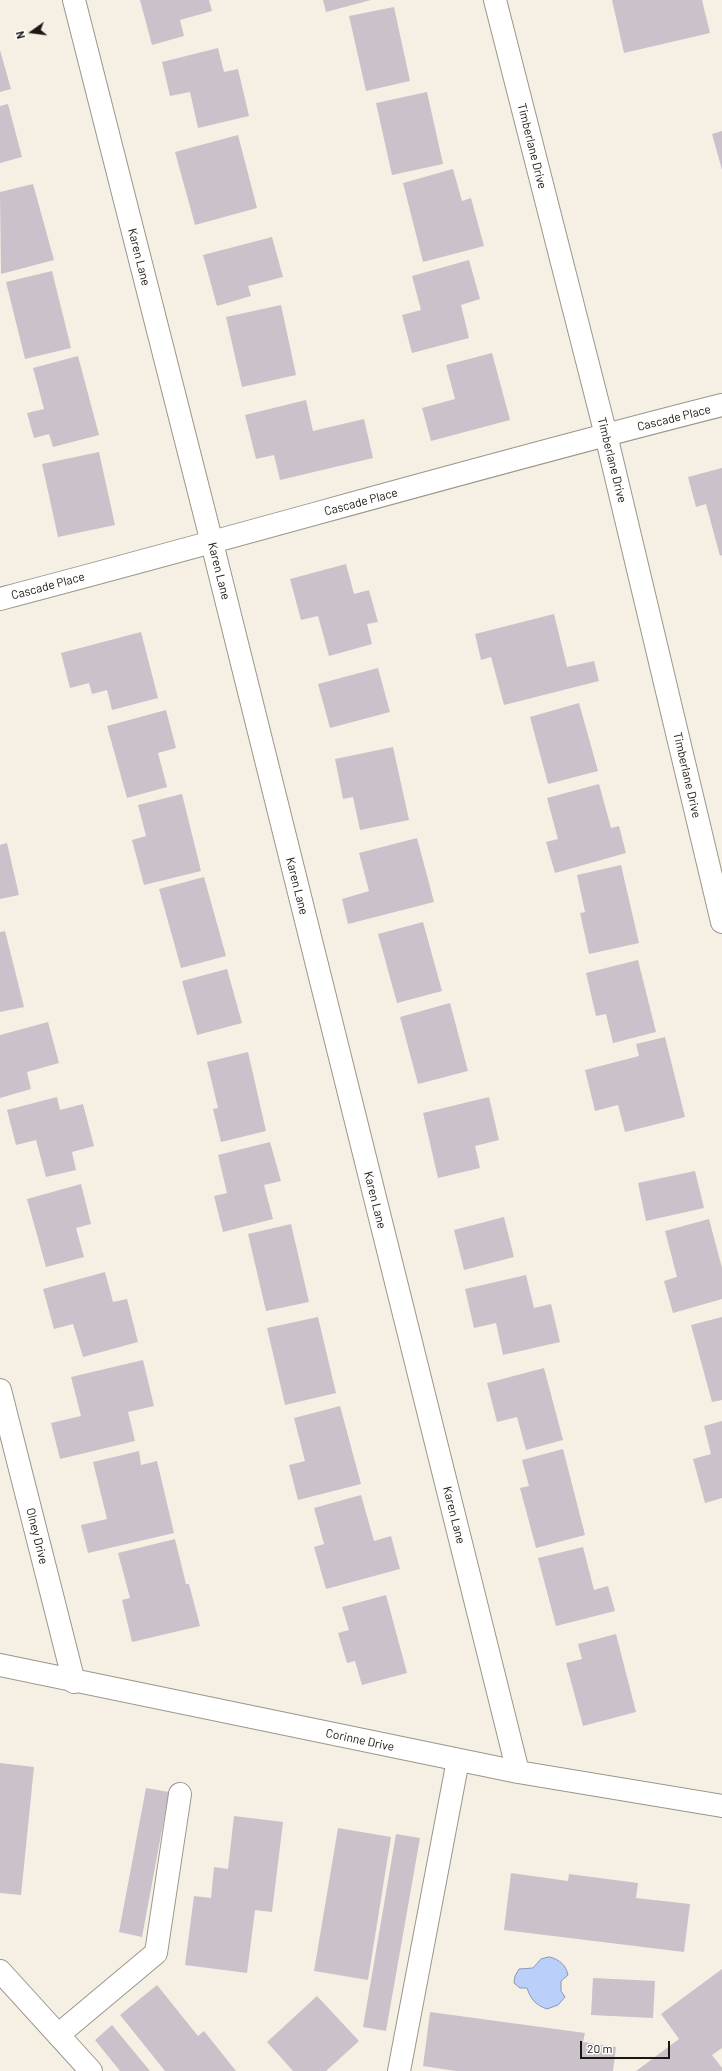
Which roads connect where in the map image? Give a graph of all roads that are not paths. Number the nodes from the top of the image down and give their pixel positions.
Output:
1 (74, 0) edge
2 (495, 0) edge
3 (722, 405) edge
4 (606, 435) junction
5 (212, 543) junction
6 (0, 599) edge
7 (722, 922) edge
8 (0, 1390) edge
9 (0, 1665) edge
10 (74, 1682) junction
11 (458, 1760) junction
12 (518, 1772) junction
13 (180, 1794) dead end
14 (722, 1806) edge
15 (0, 1972) edge
16 (58, 2035) junction
17 (91, 2071) edge
18 (399, 2071) edge

1 - 5 street, Karen Lane
2 - 4 street, Timberlane Drive
3 - 4 street, Cascade Place
4 - 5 street, Cascade Place
4 - 7 street, Timberlane Drive
5 - 6 street, Cascade Place
5 - 12 street, Karen Lane
8 - 10 street, Olney Drive
9 - 10 street, Corinne Drive
10 - 11 street, Corinne Drive
11 - 12 street, Corinne Drive
11 - 18 street
12 - 14 street, Corinne Drive
13 - 16 street
15 - 16 street
16 - 17 street

